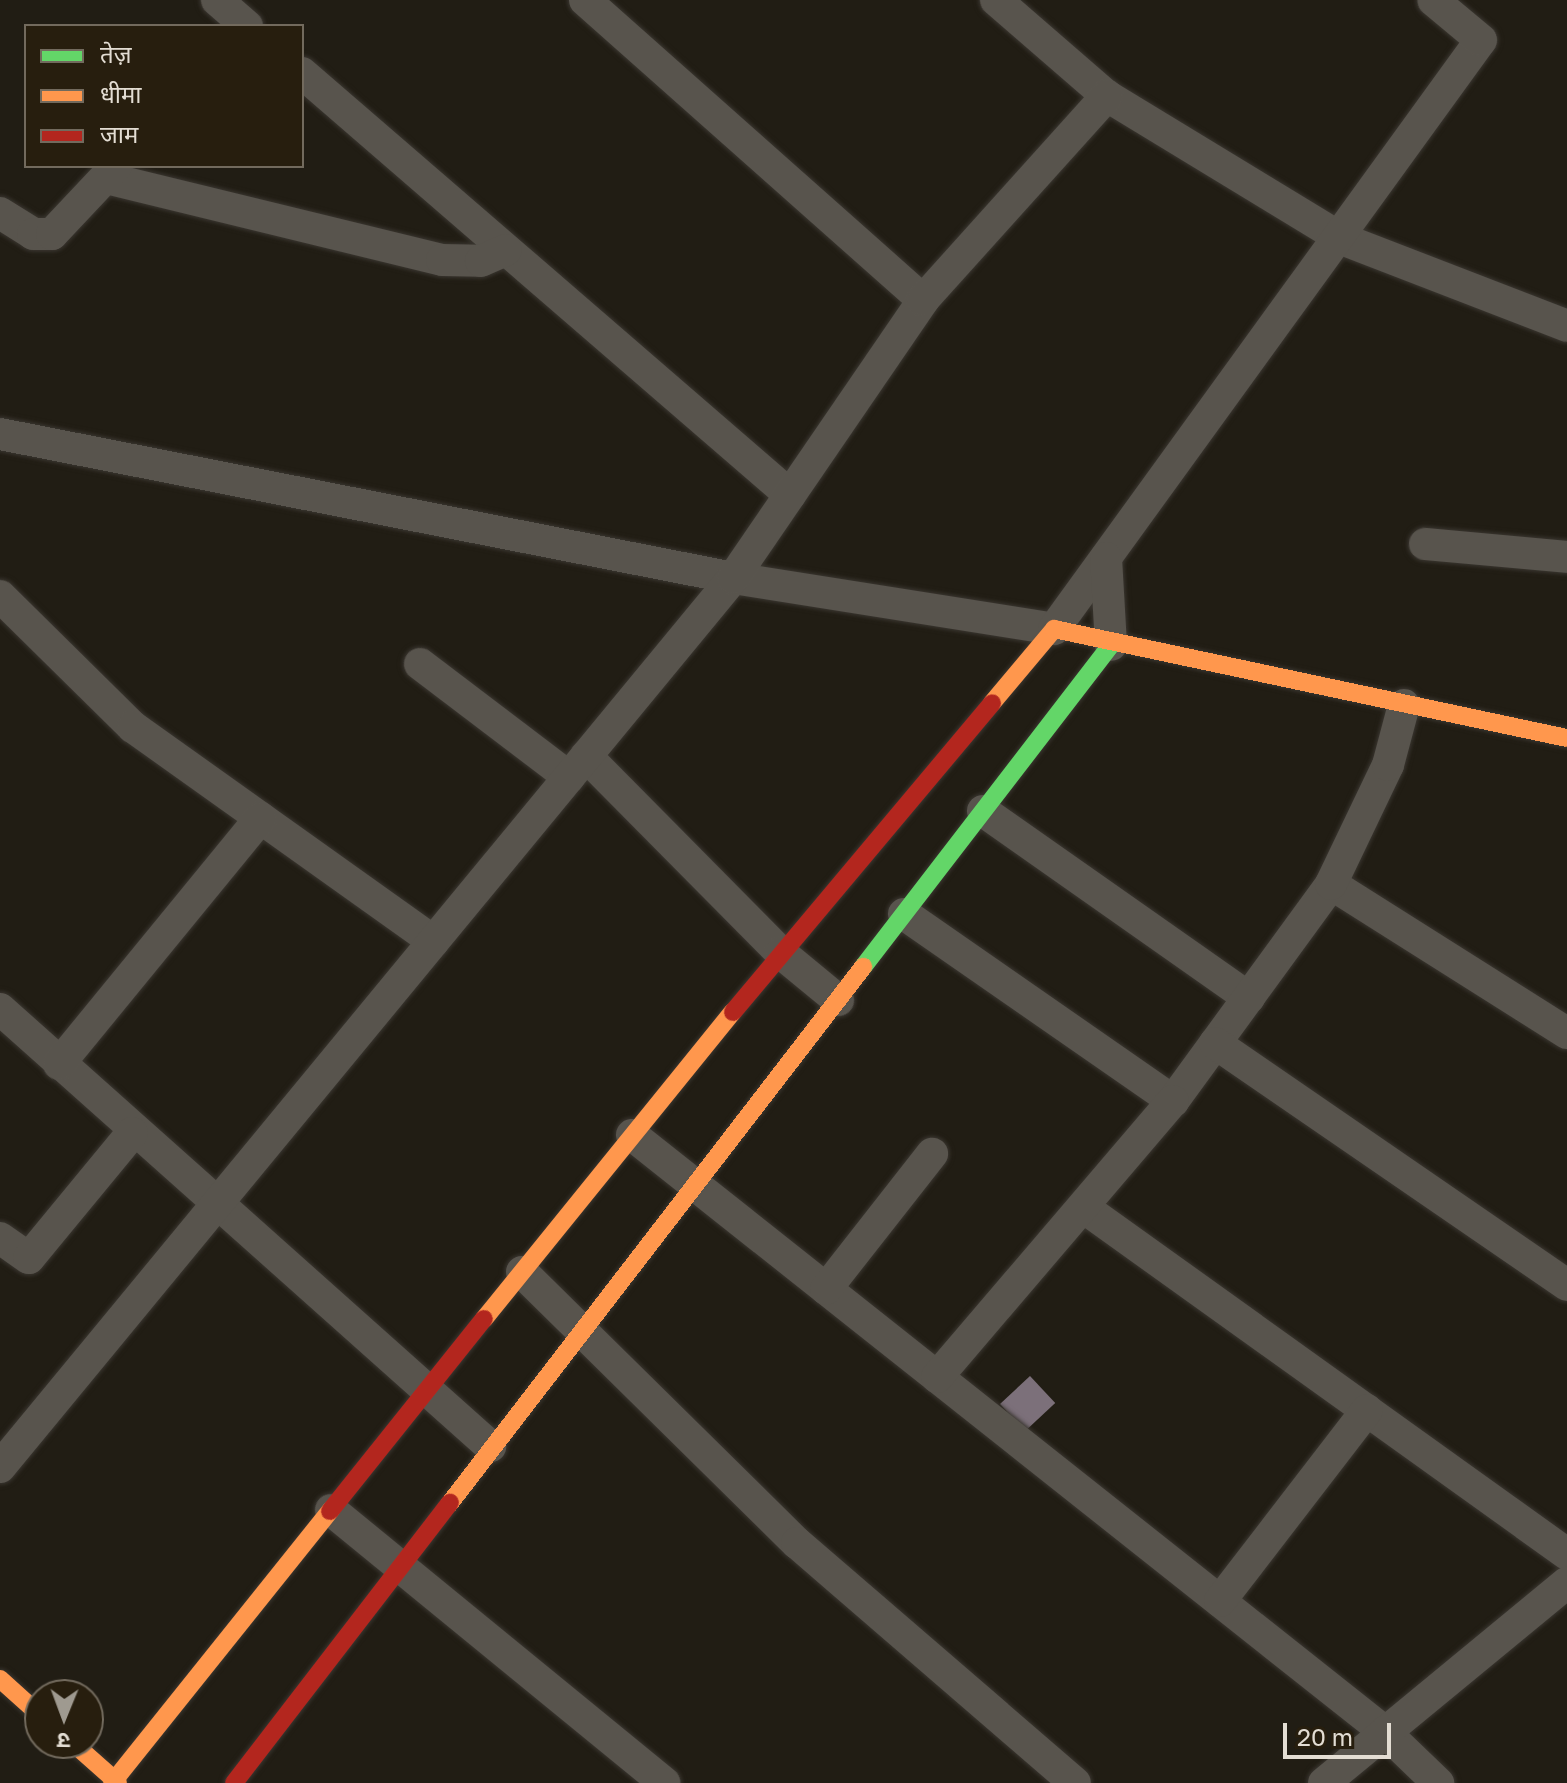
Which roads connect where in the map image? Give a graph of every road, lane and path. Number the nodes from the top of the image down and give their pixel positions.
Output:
1 (217, 0) edge
2 (585, 0) edge
3 (996, 0) edge
4 (1433, 0) edge
5 (246, 18) edge
6 (304, 75) edge
7 (1107, 96) junction
8 (111, 172) edge
9 (0, 213) edge
10 (1342, 239) junction
11 (506, 250) junction
12 (923, 300) junction
13 (1567, 326) edge
14 (0, 434) edge
15 (790, 495) junction
16 (1425, 544) dead end
17 (1567, 557) edge
18 (1106, 558) junction
19 (733, 578) junction
20 (0, 596) edge
21 (1054, 629) junction
22 (1111, 645) junction
23 (420, 664) dead end
24 (1404, 705) junction
25 (1567, 738) edge
26 (578, 766) junction
27 (983, 811) junction
28 (260, 818) junction
29 (1331, 884) junction
30 (904, 914) junction
31 (433, 941) junction
32 (781, 953) junction
33 (1249, 998) junction
34 (838, 1000) junction
35 (0, 1009) edge
36 (1567, 1033) edge
37 (1215, 1043) junction
38 (59, 1064) junction
39 (1173, 1101) junction
40 (132, 1133) junction
41 (632, 1135) junction
42 (932, 1154) dead end
43 (695, 1186) junction
44 (214, 1207) junction
45 (1083, 1207) junction
46 (0, 1238) edge
47 (522, 1272) junction
48 (1567, 1285) edge
49 (826, 1289) junction
50 (583, 1328) junction
51 (937, 1377) junction
52 (425, 1394) junction
53 (1367, 1410) junction
54 (490, 1446) junction
55 (0, 1467) edge
56 (331, 1510) junction
57 (1567, 1554) edge
58 (397, 1564) junction
59 (1567, 1583) edge
60 (1220, 1601) junction
61 (0, 1679) edge
62 (24, 1701) edge
63 (1385, 1732) junction
64 (90, 1759) edge
65 (115, 1782) edge
66 (234, 1783) edge
67 (664, 1783) edge
68 (1075, 1783) edge
69 (1324, 1783) edge
70 (1438, 1783) edge

1 - 5 street
2 - 12 street
3 - 7 street
4 - 10 street
6 - 11 street
7 - 10 street
7 - 12 street
8 - 9 street
8 - 11 street
10 - 13 street
10 - 18 street
11 - 15 street
12 - 15 street
14 - 19 street
15 - 19 street
16 - 17 street
18 - 21 street
18 - 22 street
19 - 21 street
19 - 26 street
20 - 28 street
21 - 22 street
21 - 32 street
22 - 24 street
22 - 27 street
23 - 26 street
24 - 25 street
24 - 29 street
26 - 31 street
26 - 32 street
27 - 30 street
27 - 33 street
28 - 31 street
28 - 38 street
29 - 33 street
29 - 36 street
30 - 34 street
30 - 39 street
31 - 44 street
32 - 34 street
32 - 41 street
33 - 37 street
34 - 43 street
35 - 38 street
37 - 39 street
37 - 48 street
38 - 40 street
39 - 45 street
40 - 44 street
40 - 46 street
41 - 43 street
41 - 47 street
42 - 49 street
43 - 49 street
43 - 50 street
44 - 52 street
44 - 55 street
45 - 51 street
45 - 53 street
47 - 50 street
47 - 52 street
49 - 51 street
50 - 54 street
50 - 68 street
51 - 60 street
52 - 54 street
52 - 56 street
53 - 57 street
53 - 60 street
54 - 58 street
56 - 58 street
56 - 65 street
58 - 66 street
58 - 67 street
59 - 63 street
60 - 63 street
61 - 62 street
63 - 69 street
63 - 70 street
64 - 65 street

